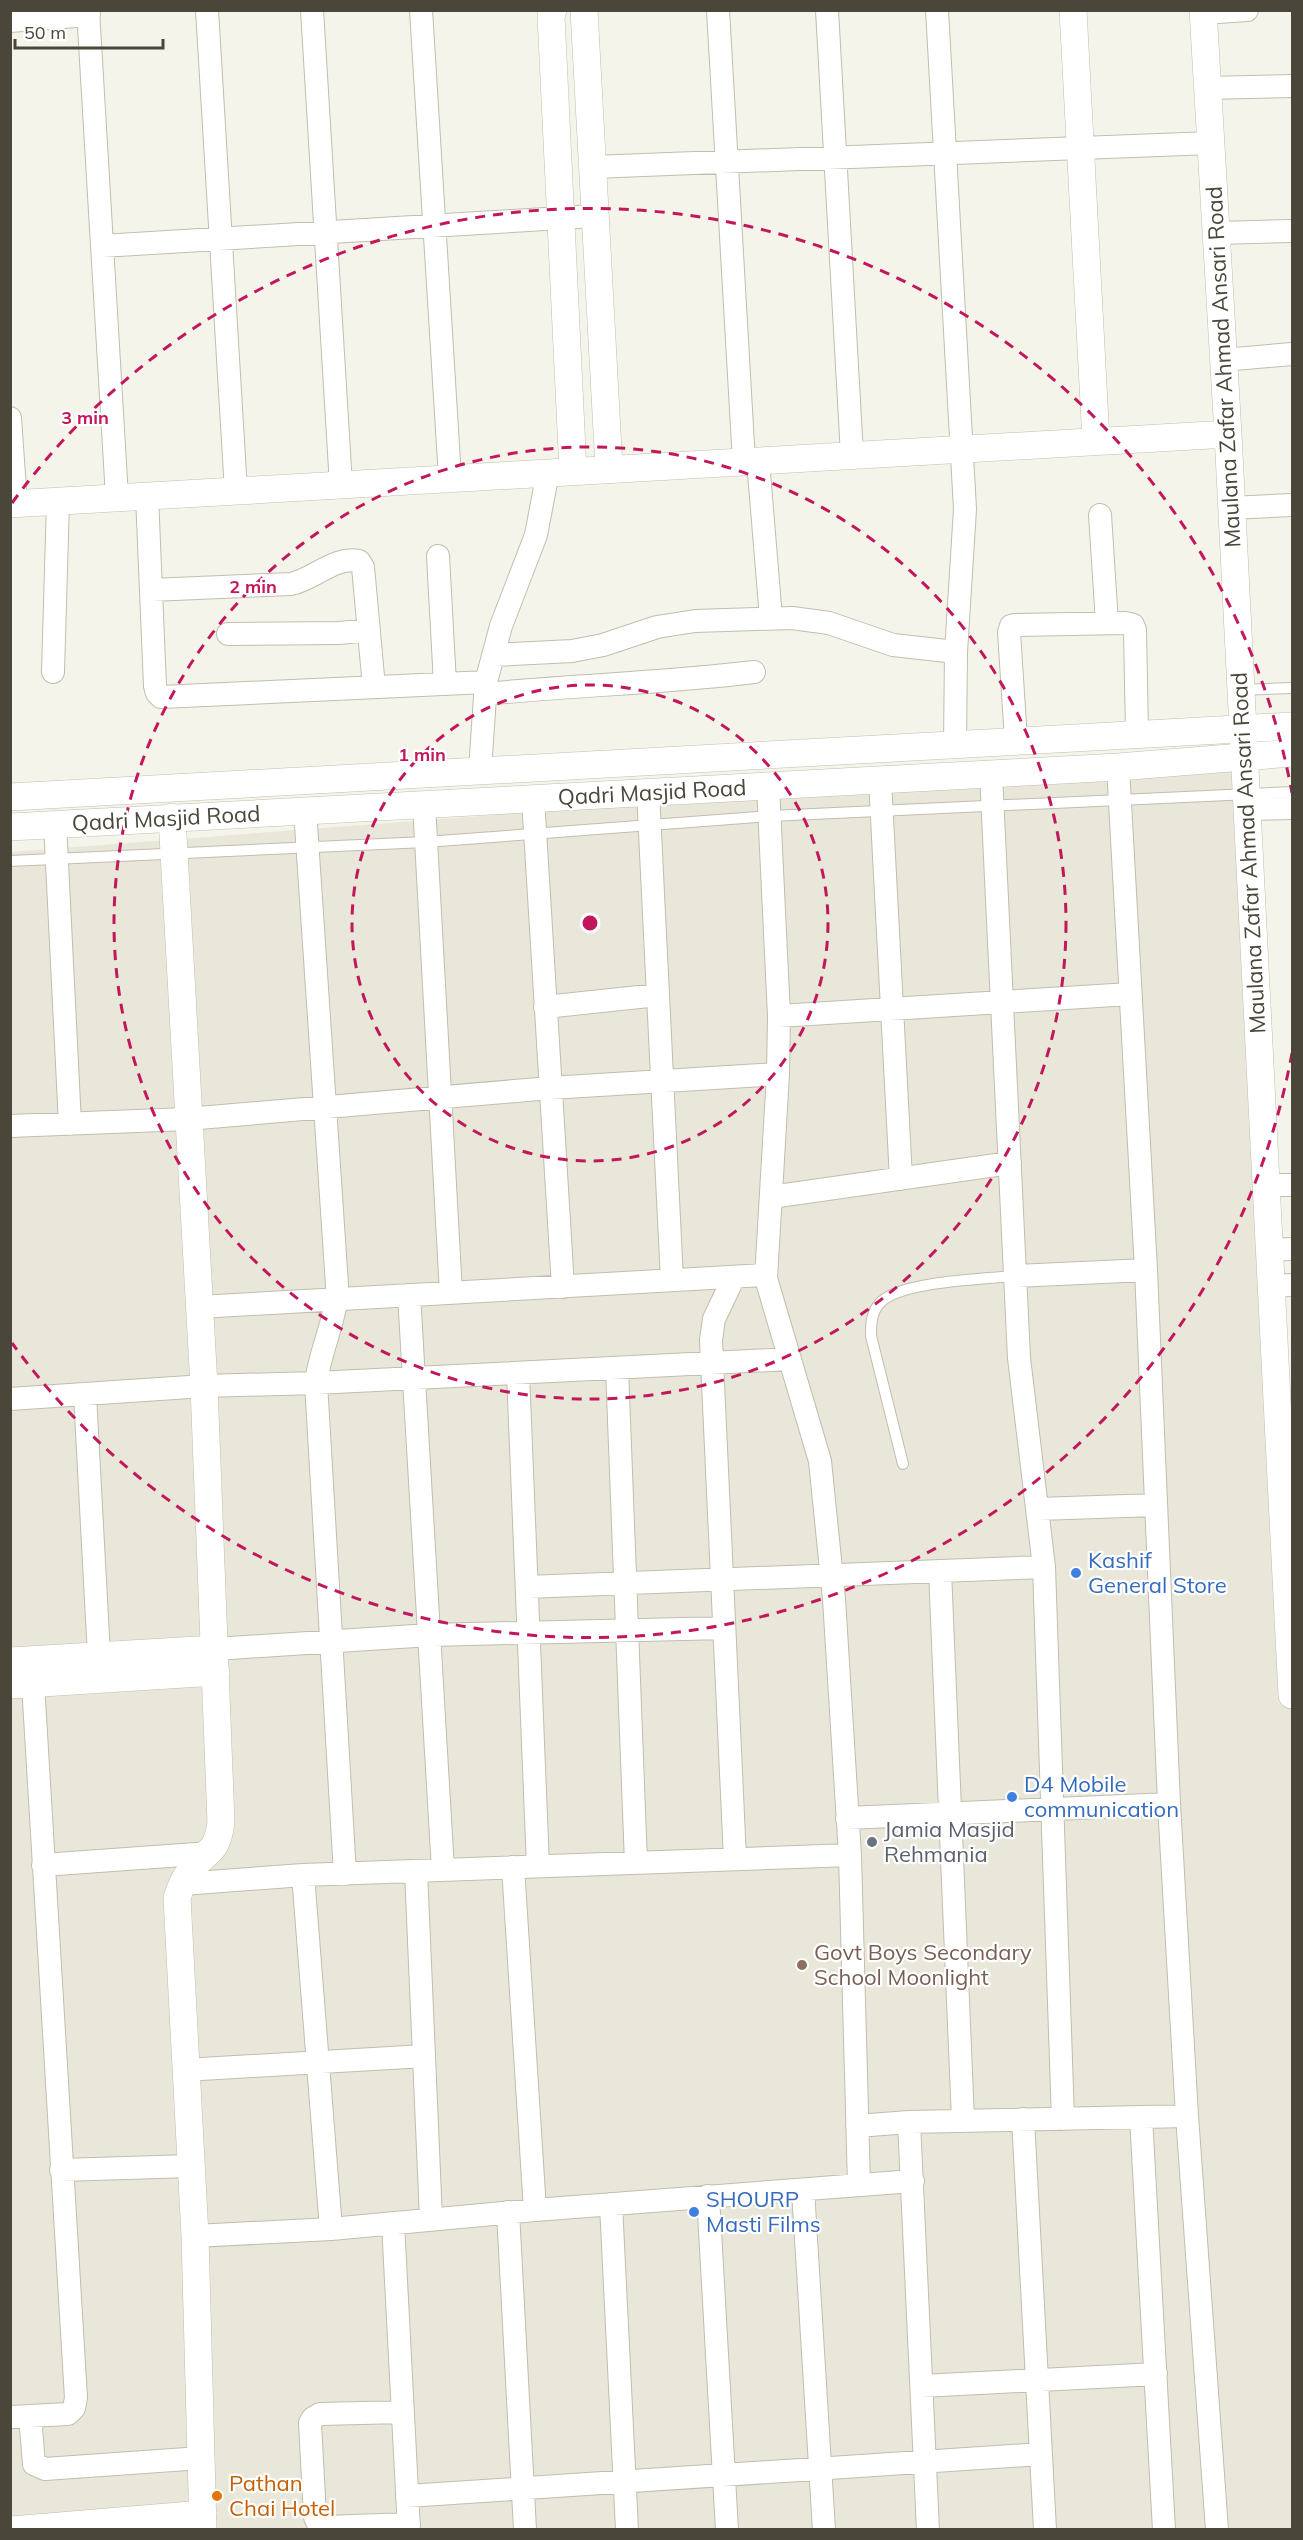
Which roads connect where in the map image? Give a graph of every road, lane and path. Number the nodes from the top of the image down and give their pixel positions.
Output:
1 (207, 10) edge
2 (312, 10) edge
3 (421, 10) edge
4 (553, 10) edge
5 (584, 10) edge
6 (718, 10) edge
7 (827, 10) edge
8 (937, 10) edge
9 (1073, 10) edge
10 (1247, 10) edge
11 (1203, 12) edge
12 (89, 13) edge
13 (10, 21) edge
14 (1293, 86) edge
15 (1207, 88) junction
16 (1211, 143) junction
17 (1081, 149) junction
18 (943, 154) junction
19 (835, 159) junction
20 (727, 163) junction
21 (593, 167) junction
22 (594, 216) junction
23 (561, 218) junction
24 (434, 226) junction
25 (1293, 231) edge
26 (325, 233) junction
27 (1216, 233) junction
28 (221, 239) junction
29 (102, 246) junction
30 (1293, 354) edge
31 (1223, 360) junction
32 (10, 418) edge
33 (1227, 434) junction
34 (1096, 441) junction
35 (962, 448) junction
36 (852, 455) junction
37 (751, 461) junction
38 (609, 468) junction
39 (561, 471) junction
40 (450, 478) junction
41 (341, 485) junction
42 (237, 491) junction
43 (147, 496) junction
44 (117, 497) junction
45 (58, 501) junction
46 (13, 503) edge
47 (1293, 505) edge
48 (1231, 508) junction
49 (1100, 515) dead end
50 (438, 556) dead end
51 (151, 590) junction
52 (771, 618) junction
53 (1107, 623) junction
54 (369, 630) junction
55 (228, 634) dead end
56 (956, 652) junction
57 (493, 655) junction
58 (53, 672) dead end
59 (754, 672) dead end
60 (445, 684) junction
61 (374, 687) junction
62 (486, 688) junction
63 (1293, 688) edge
64 (1239, 690) junction
65 (1293, 726) edge
66 (1242, 728) junction
67 (1137, 734) junction
68 (1016, 740) junction
69 (955, 744) junction
70 (1293, 753) edge
71 (1244, 755) junction
72 (1118, 767) junction
73 (480, 770) junction
74 (991, 774) junction
75 (880, 780) junction
76 (768, 786) junction
77 (648, 792) junction
78 (1293, 792) edge
79 (10, 797) edge
80 (533, 798) junction
81 (1120, 799) junction
82 (1246, 802) junction
83 (424, 804) junction
84 (992, 806) junction
85 (1293, 808) edge
86 (305, 810) junction
87 (881, 811) junction
88 (770, 816) junction
89 (172, 818) junction
90 (55, 823) junction
91 (649, 826) junction
92 (10, 827) edge
93 (535, 833) junction
94 (426, 842) junction
95 (307, 848) junction
96 (174, 855) junction
97 (57, 858) junction
98 (10, 861) edge
99 (1130, 994) junction
100 (658, 995) junction
101 (1002, 1002) junction
102 (545, 1006) junction
103 (892, 1009) junction
104 (779, 1016) junction
105 (778, 1074) junction
106 (662, 1081) junction
107 (550, 1088) junction
108 (440, 1097) junction
109 (325, 1107) junction
110 (187, 1119) junction
111 (70, 1124) junction
112 (10, 1126) edge
113 (1010, 1163) junction
114 (901, 1179) junction
115 (1265, 1185) junction
116 (1293, 1185) edge
117 (771, 1197) junction
118 (1281, 1250) edge
119 (1146, 1270) junction
120 (1015, 1276) junction
121 (734, 1277) junction
122 (766, 1278) junction
123 (672, 1280) junction
124 (1282, 1286) edge
125 (563, 1287) junction
126 (452, 1293) junction
127 (408, 1295) junction
128 (337, 1299) junction
129 (199, 1307) junction
130 (790, 1359) junction
131 (712, 1363) junction
132 (617, 1368) junction
133 (518, 1373) junction
134 (414, 1378) junction
135 (316, 1383) junction
136 (204, 1386) junction
137 (86, 1395) junction
138 (10, 1399) edge
139 (903, 1464) dead end
140 (1156, 1505) junction
141 (1038, 1509) junction
142 (1044, 1567) junction
143 (940, 1571) junction
144 (832, 1575) junction
145 (722, 1579) junction
146 (625, 1583) junction
147 (527, 1587) junction
148 (1290, 1609) edge
149 (724, 1628) junction
150 (627, 1629) junction
151 (528, 1632) junction
152 (430, 1635) junction
153 (333, 1642) junction
154 (99, 1656) junction
155 (216, 1660) junction
156 (1292, 1660) edge
157 (22, 1672) edge
158 (1293, 1695) edge
159 (1169, 1804) junction
160 (1052, 1809) junction
161 (950, 1814) junction
162 (847, 1818) junction
163 (210, 1853) junction
164 (850, 1855) junction
165 (735, 1859) junction
166 (636, 1863) junction
167 (44, 1865) junction
168 (538, 1866) junction
169 (513, 1867) junction
170 (443, 1870) junction
171 (416, 1871) junction
172 (345, 1874) junction
173 (303, 1875) junction
174 (182, 1884) junction
175 (424, 2056) junction
176 (318, 2062) junction
177 (185, 2070) junction
178 (1187, 2116) junction
179 (1141, 2117) junction
180 (1023, 2119) junction
181 (1063, 2119) junction
182 (963, 2120) junction
183 (909, 2122) junction
184 (857, 2126) junction
185 (190, 2166) junction
186 (62, 2170) junction
187 (913, 2181) junction
188 (859, 2185) junction
189 (803, 2190) junction
190 (708, 2196) junction
191 (611, 2204) junction
192 (535, 2210) junction
193 (508, 2212) junction
194 (431, 2220) junction
195 (393, 2223) junction
196 (331, 2229) junction
197 (195, 2236) junction
198 (1156, 2374) junction
199 (1037, 2382) junction
200 (922, 2386) junction
201 (402, 2412) junction
202 (20, 2417) edge
203 (1041, 2454) junction
204 (201, 2458) junction
205 (925, 2462) junction
206 (820, 2468) junction
207 (723, 2475) junction
208 (625, 2481) junction
209 (522, 2487) junction
210 (407, 2496) junction
211 (203, 2522) edge
212 (409, 2527) edge
213 (12, 2529) edge
214 (525, 2529) edge
215 (627, 2529) edge
216 (727, 2529) edge
217 (824, 2529) edge
218 (928, 2529) edge
219 (1045, 2529) edge
220 (1164, 2529) edge
221 (1217, 2529) edge

1 - 28 street
2 - 26 street
3 - 24 street
4 - 23 street
5 - 21 street
6 - 20 street
7 - 19 street
8 - 18 street
9 - 17 street
10 - 11 street
11 - 15 street, Maulana Zafar Ahmad Ansari Road
12 - 13 street
12 - 29 street
14 - 15 street
15 - 16 street, Maulana Zafar Ahmad Ansari Road
16 - 17 street
16 - 27 street, Maulana Zafar Ahmad Ansari Road
17 - 18 street
17 - 34 street
18 - 19 street
18 - 35 street
19 - 20 street
19 - 36 street
20 - 21 street
20 - 37 street
21 - 22 street
22 - 23 street
22 - 38 street
23 - 24 street
23 - 39 street
24 - 26 street
24 - 40 street
25 - 27 street
26 - 28 street
26 - 41 street
27 - 31 street, Maulana Zafar Ahmad Ansari Road
28 - 29 street
28 - 42 street
29 - 44 street
30 - 31 street
31 - 33 street, Maulana Zafar Ahmad Ansari Road
32 - 46 street
33 - 34 street
33 - 48 street, Maulana Zafar Ahmad Ansari Road
34 - 35 street
35 - 36 street
35 - 56 street
36 - 37 street
37 - 38 street
37 - 52 street
38 - 39 street
39 - 40 street
39 - 57 street
40 - 41 street
41 - 42 street
42 - 43 street
43 - 44 street
43 - 51 street
44 - 45 street
45 - 46 street
45 - 58 street
47 - 48 street
48 - 64 street, Maulana Zafar Ahmad Ansari Road
49 - 53 street
50 - 60 street
51 - 54 street
51 - 61 street
52 - 56 street
52 - 57 street
53 - 67 street
53 - 68 street
54 - 55 street
54 - 61 street
56 - 69 street
57 - 62 street
59 - 62 street
60 - 61 street
60 - 62 street
62 - 73 street
63 - 64 lane
64 - 66 street, Maulana Zafar Ahmad Ansari Road
65 - 66 street, Qadri Masjid Road
66 - 67 street, Qadri Masjid Road
66 - 71 street, Maulana Zafar Ahmad Ansari Road
67 - 68 street, Qadri Masjid Road
68 - 69 street, Qadri Masjid Road
69 - 73 street, Qadri Masjid Road
70 - 71 street, Qadri Masjid Road
71 - 72 street, Qadri Masjid Road
71 - 82 street, Maulana Zafar Ahmad Ansari Road
72 - 74 street, Qadri Masjid Road
72 - 81 street
73 - 79 street, Qadri Masjid Road
74 - 75 street, Qadri Masjid Road
74 - 84 street
75 - 76 street, Qadri Masjid Road
75 - 87 street
76 - 77 street, Qadri Masjid Road
76 - 88 street
77 - 80 street, Qadri Masjid Road
77 - 91 street
78 - 82 lane
80 - 83 street, Qadri Masjid Road
80 - 93 street
81 - 82 lane
81 - 84 lane
81 - 99 street
82 - 85 street
82 - 115 street, Maulana Zafar Ahmad Ansari Road
83 - 86 street, Qadri Masjid Road
83 - 94 street
84 - 87 lane
84 - 101 street
86 - 89 street, Qadri Masjid Road
86 - 95 street
87 - 88 lane
87 - 103 street
88 - 91 lane
88 - 104 street
89 - 90 street, Qadri Masjid Road
89 - 96 street
90 - 92 street, Qadri Masjid Road
90 - 97 street
91 - 93 lane
91 - 100 street
93 - 94 lane
93 - 102 street
94 - 95 lane
94 - 108 street
95 - 96 lane
95 - 109 street
96 - 97 lane
96 - 110 street
97 - 98 lane
97 - 111 street
99 - 101 street
99 - 119 street
100 - 102 street
100 - 106 street
101 - 103 street
101 - 113 street
102 - 107 street
103 - 104 street
103 - 114 street
104 - 105 street
105 - 106 street
105 - 117 street
106 - 107 street
106 - 123 street
107 - 108 street
107 - 125 street
108 - 109 street
108 - 126 street
109 - 110 street
109 - 128 street
110 - 111 street
110 - 129 street
111 - 112 street
113 - 114 street
113 - 120 street
114 - 117 street
115 - 116 street
115 - 118 street, Maulana Zafar Ahmad Ansari Road
117 - 122 street
118 - 124 street, Maulana Zafar Ahmad Ansari Road
119 - 120 street
119 - 140 street
120 - 139 lane
120 - 141 street
121 - 122 street
121 - 123 street
121 - 131 street
122 - 130 street
123 - 125 street
124 - 148 street, Maulana Zafar Ahmad Ansari Road
125 - 126 street
126 - 127 street
127 - 128 street
127 - 134 street
128 - 129 street
128 - 135 street
129 - 136 street
130 - 131 street
130 - 144 street
131 - 132 street
131 - 145 street
132 - 133 street
132 - 146 street
133 - 134 street
133 - 147 street
134 - 135 street
134 - 152 street
135 - 136 street
135 - 153 street
136 - 137 street
136 - 155 street
137 - 138 street
137 - 154 street
140 - 141 street
140 - 159 street
141 - 142 street
142 - 143 street
142 - 160 street
143 - 144 street
143 - 161 street
144 - 145 street
144 - 162 street
145 - 146 street
145 - 149 street
146 - 147 street
146 - 150 street
147 - 151 street
148 - 156 street, Maulana Zafar Ahmad Ansari Road
149 - 150 street
149 - 165 street
150 - 151 street
150 - 166 street
151 - 152 street
151 - 168 street
152 - 153 street
152 - 170 street
153 - 155 street
153 - 172 street
154 - 155 street
154 - 157 street
155 - 157 street
155 - 163 street
156 - 158 street, Maulana Zafar Ahmad Ansari Road
157 - 167 street
159 - 160 street
159 - 178 street
160 - 161 street
160 - 181 street
161 - 162 street
161 - 182 street
162 - 164 street
163 - 167 street
163 - 174 street
164 - 165 street
164 - 184 street
165 - 166 street
166 - 168 street
167 - 186 street
168 - 169 street
169 - 170 street
169 - 192 street
170 - 171 street
171 - 172 street
171 - 175 street
172 - 173 street
173 - 174 street
173 - 176 street
174 - 177 street
175 - 176 street
175 - 194 street
176 - 177 street
176 - 196 street
177 - 185 street
178 - 179 street
178 - 221 street
179 - 181 street
179 - 198 street
180 - 181 street
180 - 182 street
180 - 199 street
182 - 183 street
183 - 184 street
183 - 187 street
184 - 188 street
185 - 186 street
185 - 197 street
186 - 202 street
187 - 188 street
187 - 200 street
188 - 189 street
189 - 190 street
189 - 206 street
190 - 191 street
190 - 207 street
191 - 192 street
191 - 208 street
192 - 193 street
193 - 194 street
193 - 209 street
194 - 195 street
195 - 196 street
195 - 201 street
196 - 197 street
197 - 204 street
198 - 199 street
198 - 220 street
199 - 200 street
199 - 203 street
200 - 205 street
201 - 210 street
201 - 212 street
202 - 204 street
203 - 205 street
203 - 219 street
204 - 211 street
205 - 206 street
205 - 218 street
206 - 207 street
206 - 217 street
207 - 208 street
207 - 216 street
208 - 209 street
208 - 215 street
209 - 210 street
209 - 214 street
210 - 212 street
211 - 213 street

